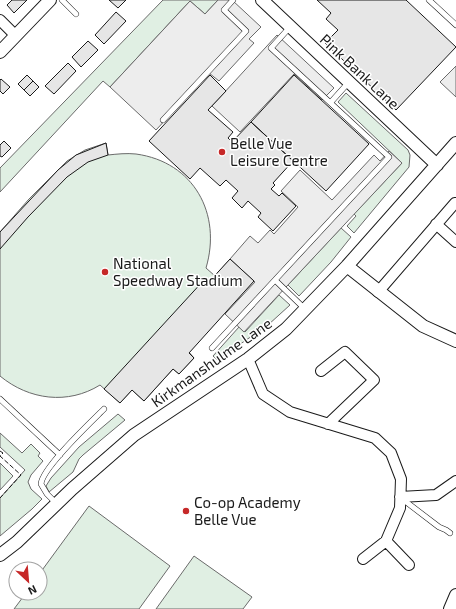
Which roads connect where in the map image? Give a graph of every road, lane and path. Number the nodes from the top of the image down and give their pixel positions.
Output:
1 (50, 0) edge
2 (62, 0) edge
3 (233, 0) edge
4 (262, 0) edge
5 (429, 0) edge
6 (76, 14) dead end
7 (0, 20) edge
8 (456, 25) edge
9 (290, 27) junction
10 (16, 36) junction
11 (0, 52) edge
12 (349, 82) junction
13 (330, 102) junction
14 (162, 120) dead end
15 (456, 142) edge
16 (436, 165) junction
17 (455, 203) dead end
18 (436, 224) junction
19 (456, 242) edge
20 (347, 266) junction
21 (275, 280) junction
22 (378, 292) junction
23 (306, 309) junction
24 (456, 341) edge
25 (212, 348) dead end
26 (248, 359) junction
27 (321, 371) dead end
28 (0, 399) edge
29 (104, 409) dead end
30 (328, 424) junction
31 (60, 455) junction
32 (456, 481) edge
33 (400, 498) junction
34 (57, 504) junction
35 (450, 533) dead end
36 (386, 541) junction
37 (0, 555) edge
38 (363, 559) dead end
39 (409, 565) dead end
40 (456, 595) edge
41 (450, 609) edge

1 - 10 street
2 - 6 lane
3 - 14 lane
4 - 9 street, Pink Bank Lane
5 - 8 lane
7 - 10 street
9 - 12 street, Pink Bank Lane
9 - 13 lane
10 - 11 street
12 - 13 lane
12 - 16 street, Pink Bank Lane
13 - 21 lane
15 - 16 street, Kirkmanshulme Lane
16 - 20 street, Kirkmanshulme Lane
17 - 18 street
18 - 19 street
18 - 22 street
20 - 22 street
20 - 23 street, Kirkmanshulme Lane
21 - 23 lane
21 - 25 lane
22 - 24 street
23 - 26 street, Kirkmanshulme Lane
26 - 30 street
26 - 34 street, Kirkmanshulme Lane
27 - 30 street
28 - 31 lane
29 - 31 lane
30 - 33 street
31 - 34 lane
32 - 33 street
33 - 35 lane
33 - 36 street
34 - 37 street, Kirkmanshulme Lane
36 - 38 street
36 - 39 street
40 - 41 street

